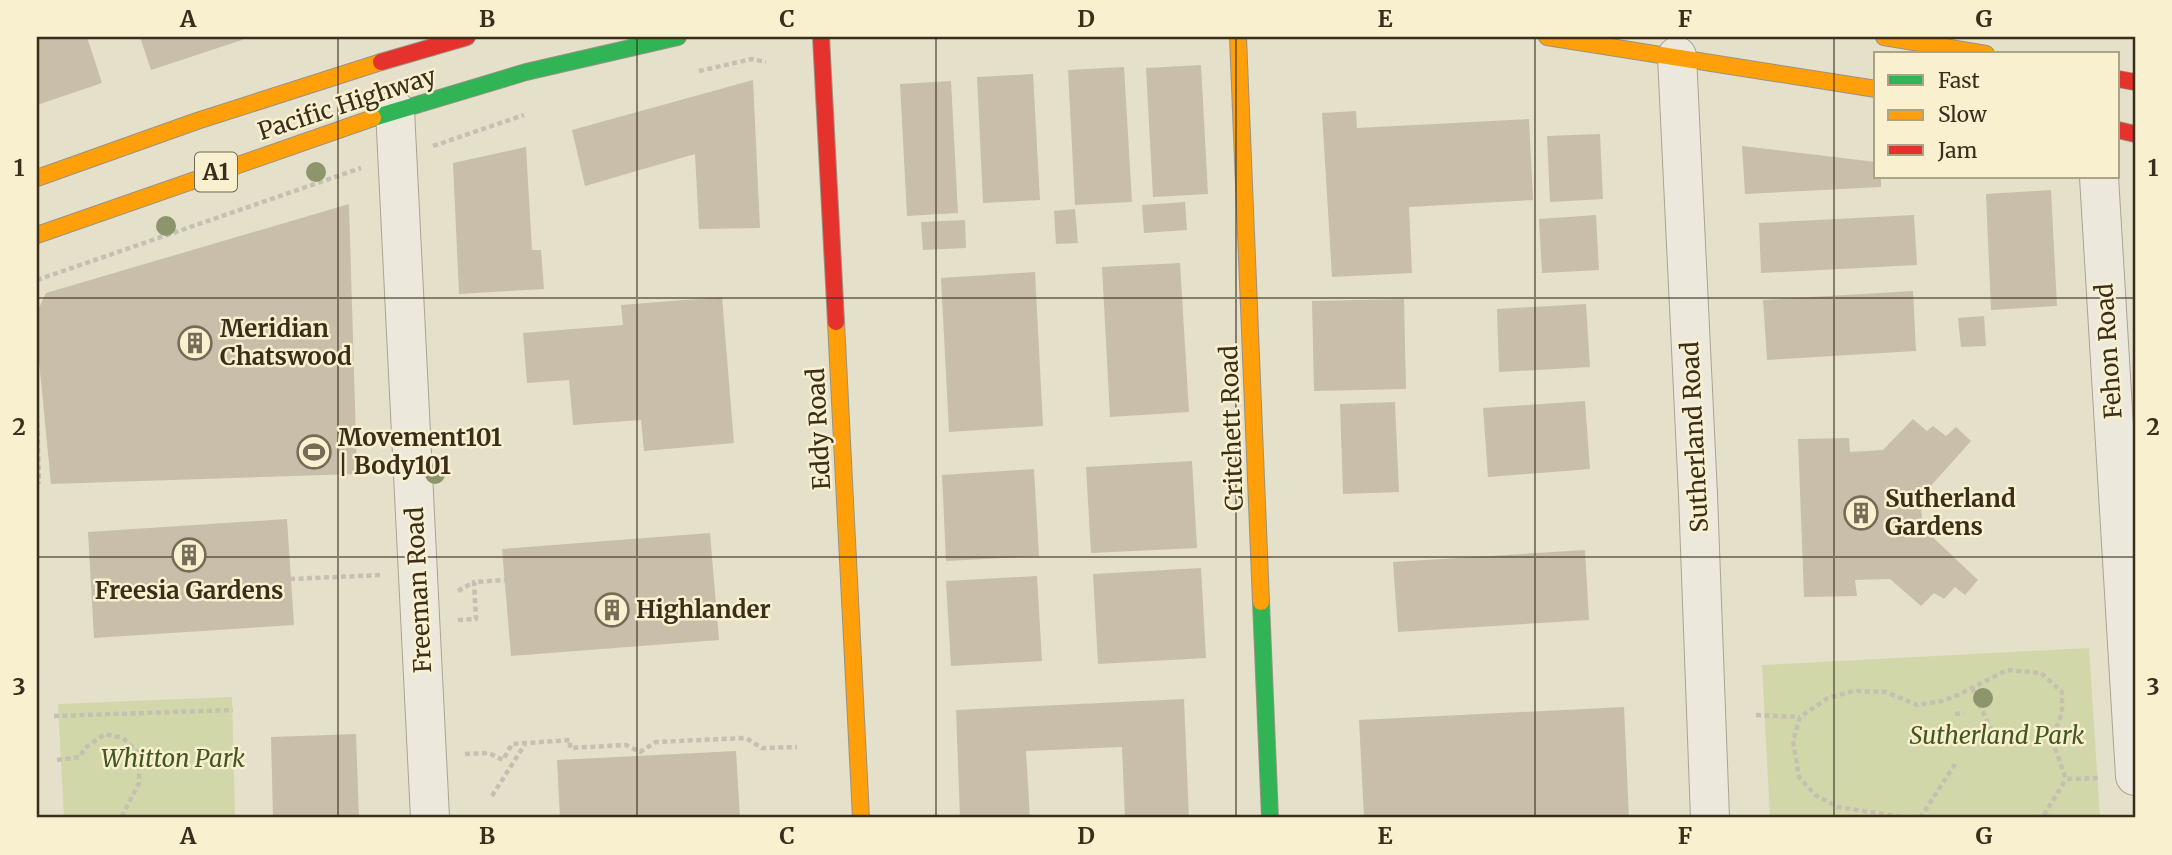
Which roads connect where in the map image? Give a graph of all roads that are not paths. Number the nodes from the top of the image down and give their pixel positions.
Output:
1 (467, 37) edge
2 (678, 37) edge
3 (821, 37) edge
4 (1238, 37) edge
5 (1547, 37) edge
6 (1884, 37) edge
7 (387, 48) edge
8 (1974, 52) edge
9 (1677, 56) junction
10 (1874, 89) edge
11 (395, 110) junction
12 (37, 178) edge
13 (2099, 178) edge
14 (37, 235) edge
15 (2120, 776) edge
16 (430, 818) edge
17 (861, 818) edge
18 (1270, 818) edge
19 (1710, 818) edge

1 - 7 main road, Pacific Highway / A1
2 - 11 main road, Pacific Highway / A1
3 - 17 main road, Eddy Road
4 - 18 main road, Critchett Road
5 - 9 main road
6 - 8 main road
7 - 12 main road, Pacific Highway / A1
9 - 10 main road
9 - 19 street, Sutherland Road
11 - 14 main road, Pacific Highway / A1
11 - 16 street, Freeman Road
13 - 15 street, Fehon Road

